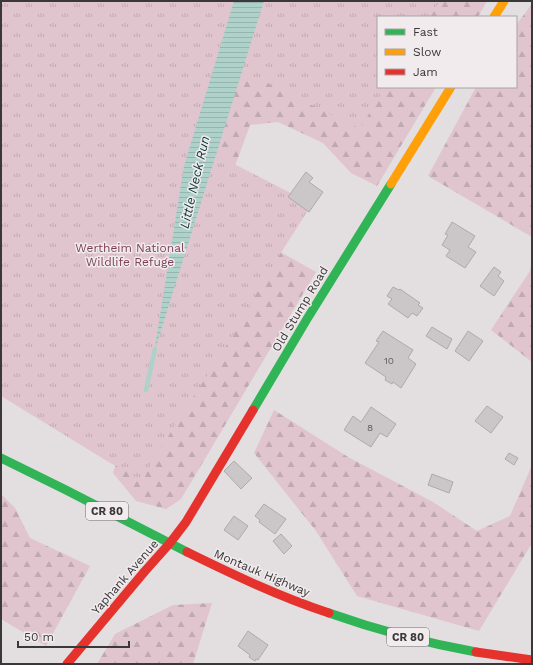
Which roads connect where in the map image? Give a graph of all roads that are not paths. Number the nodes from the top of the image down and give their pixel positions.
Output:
1 (504, 1) edge
2 (495, 16) edge
3 (450, 88) edge
4 (1, 458) edge
5 (170, 543) junction
6 (532, 660) edge
7 (67, 664) edge

1 - 2 street
3 - 5 street, Old Stump Road
4 - 5 street, Montauk Highway / CR 80
5 - 6 street, Montauk Highway / CR 80
5 - 7 street, Yaphank Avenue

